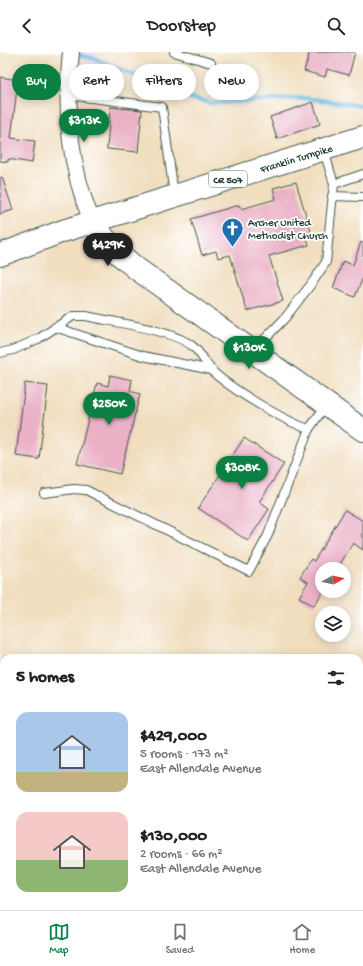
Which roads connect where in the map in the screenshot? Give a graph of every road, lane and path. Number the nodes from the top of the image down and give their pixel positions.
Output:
1 (174, 52) edge
2 (71, 59) edge
3 (211, 62) dead end
4 (68, 95) junction
5 (363, 137) edge
6 (324, 150) junction
7 (363, 174) edge
8 (334, 184) junction
9 (174, 196) junction
10 (332, 196) junction
11 (363, 197) edge
12 (92, 222) junction
13 (0, 255) edge
14 (55, 327) junction
15 (253, 352) junction
16 (0, 353) edge
17 (212, 370) junction
18 (326, 404) junction
19 (308, 429) junction
20 (363, 430) edge
21 (44, 493) dead end

1 - 3 lane
2 - 4 street
4 - 9 lane
4 - 12 street
5 - 6 main road, Franklin Turnpike / CR 507
6 - 8 lane
6 - 9 main road, Franklin Turnpike / CR 507
7 - 8 lane
8 - 10 lane
9 - 12 main road, Franklin Turnpike / CR 507
10 - 11 lane
10 - 15 lane
12 - 13 main road, CR 507
12 - 15 main road
14 - 16 lane
14 - 17 lane
14 - 17 lane
15 - 18 main road
17 - 19 lane
18 - 19 lane
18 - 20 main road
19 - 21 lane

